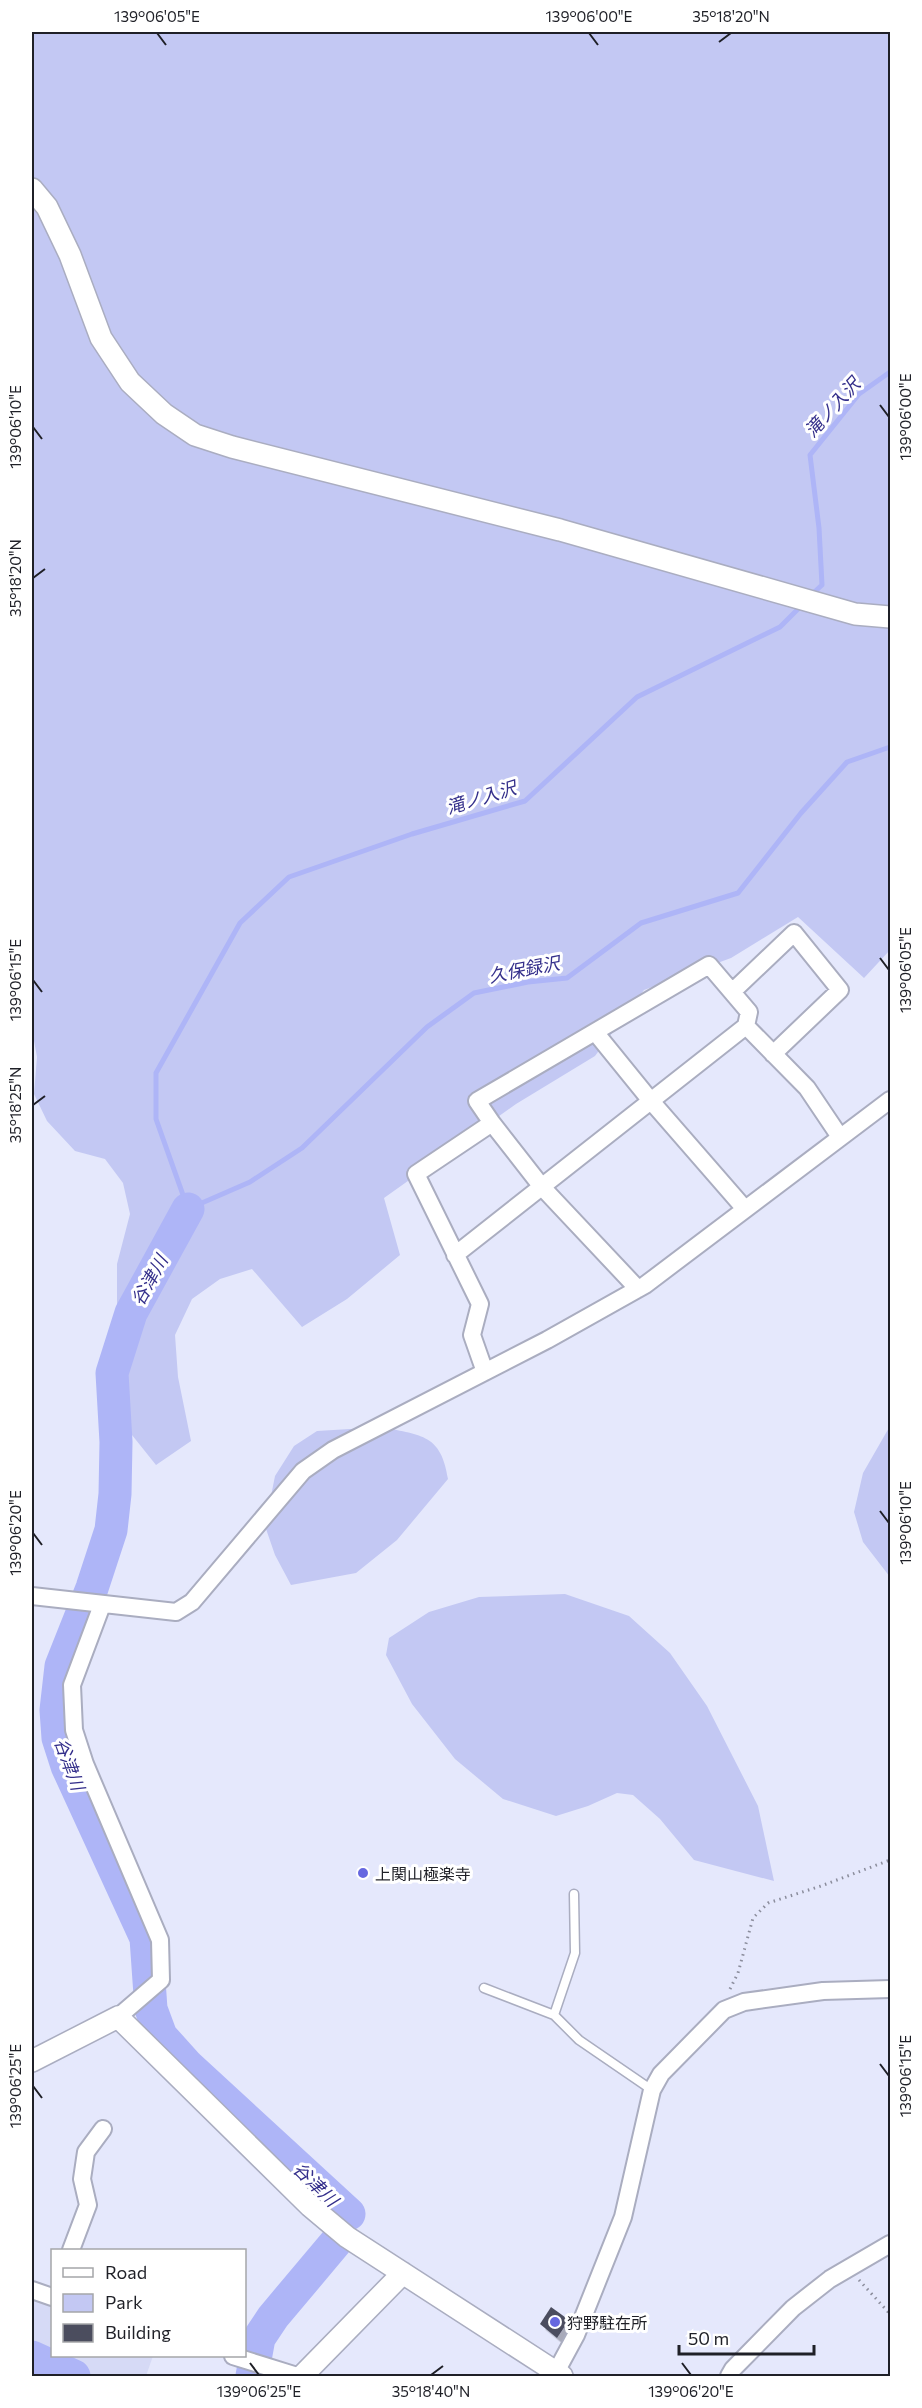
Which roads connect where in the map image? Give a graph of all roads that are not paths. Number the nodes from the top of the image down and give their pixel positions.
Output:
1 (32, 189) edge
2 (891, 617) edge
3 (732, 992) junction
4 (746, 1026) junction
5 (595, 1032) junction
6 (773, 1054) junction
7 (891, 1100) edge
8 (651, 1101) junction
9 (492, 1123) junction
10 (840, 1137) junction
11 (542, 1187) junction
12 (745, 1209) junction
13 (455, 1255) junction
14 (638, 1288) junction
15 (485, 1372) junction
16 (32, 1596) edge
17 (102, 1605) junction
18 (574, 1894) dead end
19 (484, 1988) dead end
20 (891, 1989) edge
21 (554, 2015) junction
22 (118, 2016) junction
23 (32, 2061) edge
24 (652, 2090) junction
25 (103, 2129) dead end
26 (891, 2244) edge
27 (70, 2249) edge
28 (403, 2273) junction
29 (32, 2290) edge
30 (51, 2297) edge
31 (239, 2357) edge
32 (559, 2374) edge
33 (297, 2376) edge
34 (302, 2376) edge
35 (729, 2376) edge

1 - 2 street
3 - 4 street
3 - 5 street
3 - 6 street
4 - 6 street
4 - 8 street
5 - 8 street
5 - 9 street
6 - 10 street
7 - 10 street
8 - 11 street
8 - 12 street
9 - 11 street
9 - 13 street
10 - 12 street
11 - 13 street
11 - 14 street
12 - 14 street
13 - 15 street
14 - 15 street
15 - 17 street
16 - 17 street
17 - 22 street
18 - 21 lane
19 - 21 lane
20 - 24 street
21 - 24 lane
22 - 23 street
22 - 28 street
24 - 32 street
25 - 27 street
26 - 35 street
28 - 32 street
28 - 34 street
29 - 30 street
31 - 33 street

